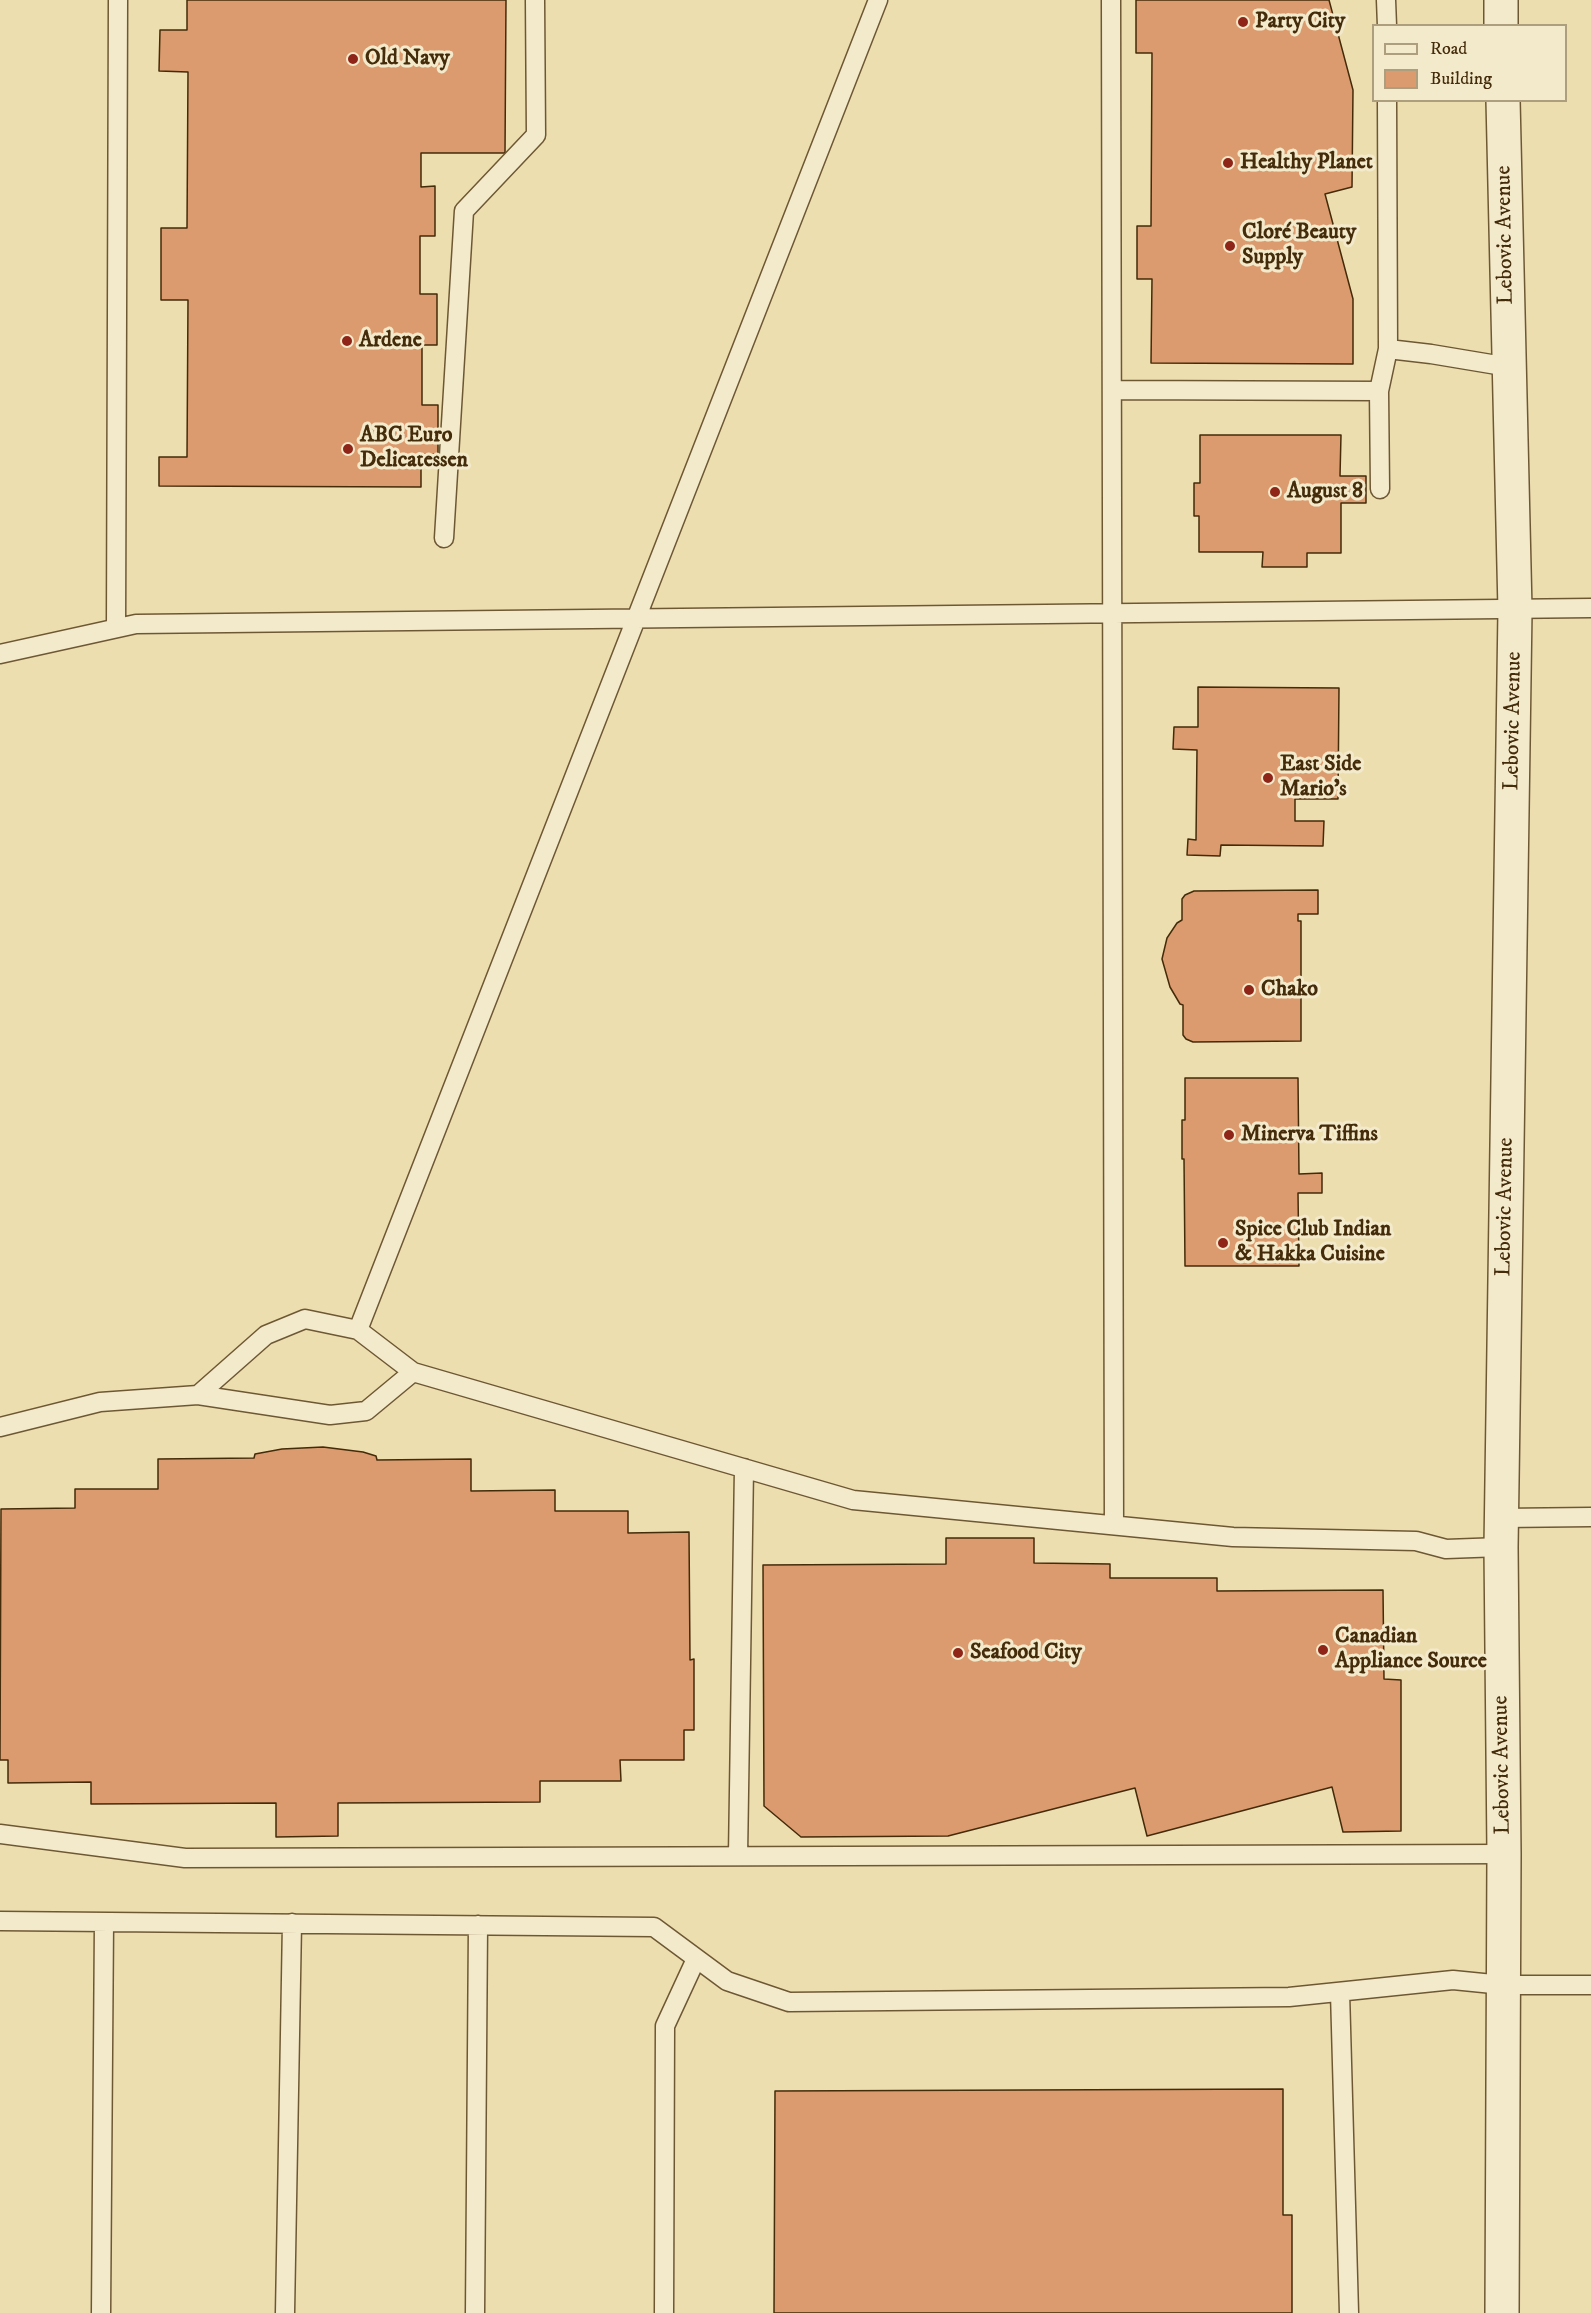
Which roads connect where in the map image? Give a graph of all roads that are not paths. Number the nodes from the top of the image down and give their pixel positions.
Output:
1 (118, 0) edge
2 (535, 0) edge
3 (878, 0) edge
4 (1111, 0) edge
5 (1386, 0) edge
6 (1501, 0) edge
7 (1387, 24) edge
8 (1501, 24) edge
9 (1387, 102) edge
10 (1503, 102) edge
11 (1388, 349) junction
12 (1509, 367) junction
13 (1112, 390) junction
14 (1379, 391) junction
15 (1380, 489) dead end
16 (444, 538) dead end
17 (1591, 608) edge
18 (1515, 610) junction
19 (1113, 612) junction
20 (636, 618) junction
21 (116, 628) junction
22 (0, 654) edge
23 (358, 1330) junction
24 (413, 1371) junction
25 (198, 1395) junction
26 (0, 1427) edge
27 (744, 1468) junction
28 (1591, 1517) edge
29 (1114, 1525) junction
30 (1502, 1533) junction
31 (0, 1834) edge
32 (1504, 1854) junction
33 (738, 1856) junction
34 (0, 1921) edge
35 (104, 1922) junction
36 (292, 1923) junction
37 (478, 1925) junction
38 (696, 1959) junction
39 (1503, 1985) junction
40 (1591, 1985) edge
41 (1340, 1992) junction
42 (100, 2313) edge
43 (285, 2313) edge
44 (475, 2313) edge
45 (664, 2313) edge
46 (1349, 2313) edge
47 (1502, 2313) edge

1 - 21 lane
2 - 16 lane
3 - 20 lane
4 - 13 lane
5 - 7 lane
6 - 8 street
9 - 11 lane
10 - 12 street, Lebovic Avenue
11 - 12 lane
11 - 14 lane
12 - 18 street, Lebovic Avenue
13 - 14 lane
13 - 19 lane
14 - 15 lane
17 - 18 lane
18 - 19 lane
18 - 30 street, Lebovic Avenue
19 - 20 lane
19 - 29 lane
20 - 21 lane
20 - 23 lane
21 - 22 lane
23 - 24 lane
23 - 25 lane
24 - 25 lane
24 - 27 lane
25 - 26 lane
27 - 29 lane
27 - 33 lane
28 - 30 lane
29 - 30 lane
30 - 32 street, Lebovic Avenue
31 - 33 lane
32 - 33 lane
32 - 39 street, Lebovic Avenue
34 - 35 lane
35 - 36 lane
35 - 42 lane
36 - 37 lane
36 - 43 lane
37 - 38 lane
37 - 44 lane
38 - 41 lane
38 - 45 lane
39 - 40 lane
39 - 41 lane
39 - 47 street, Lebovic Avenue
41 - 46 lane

